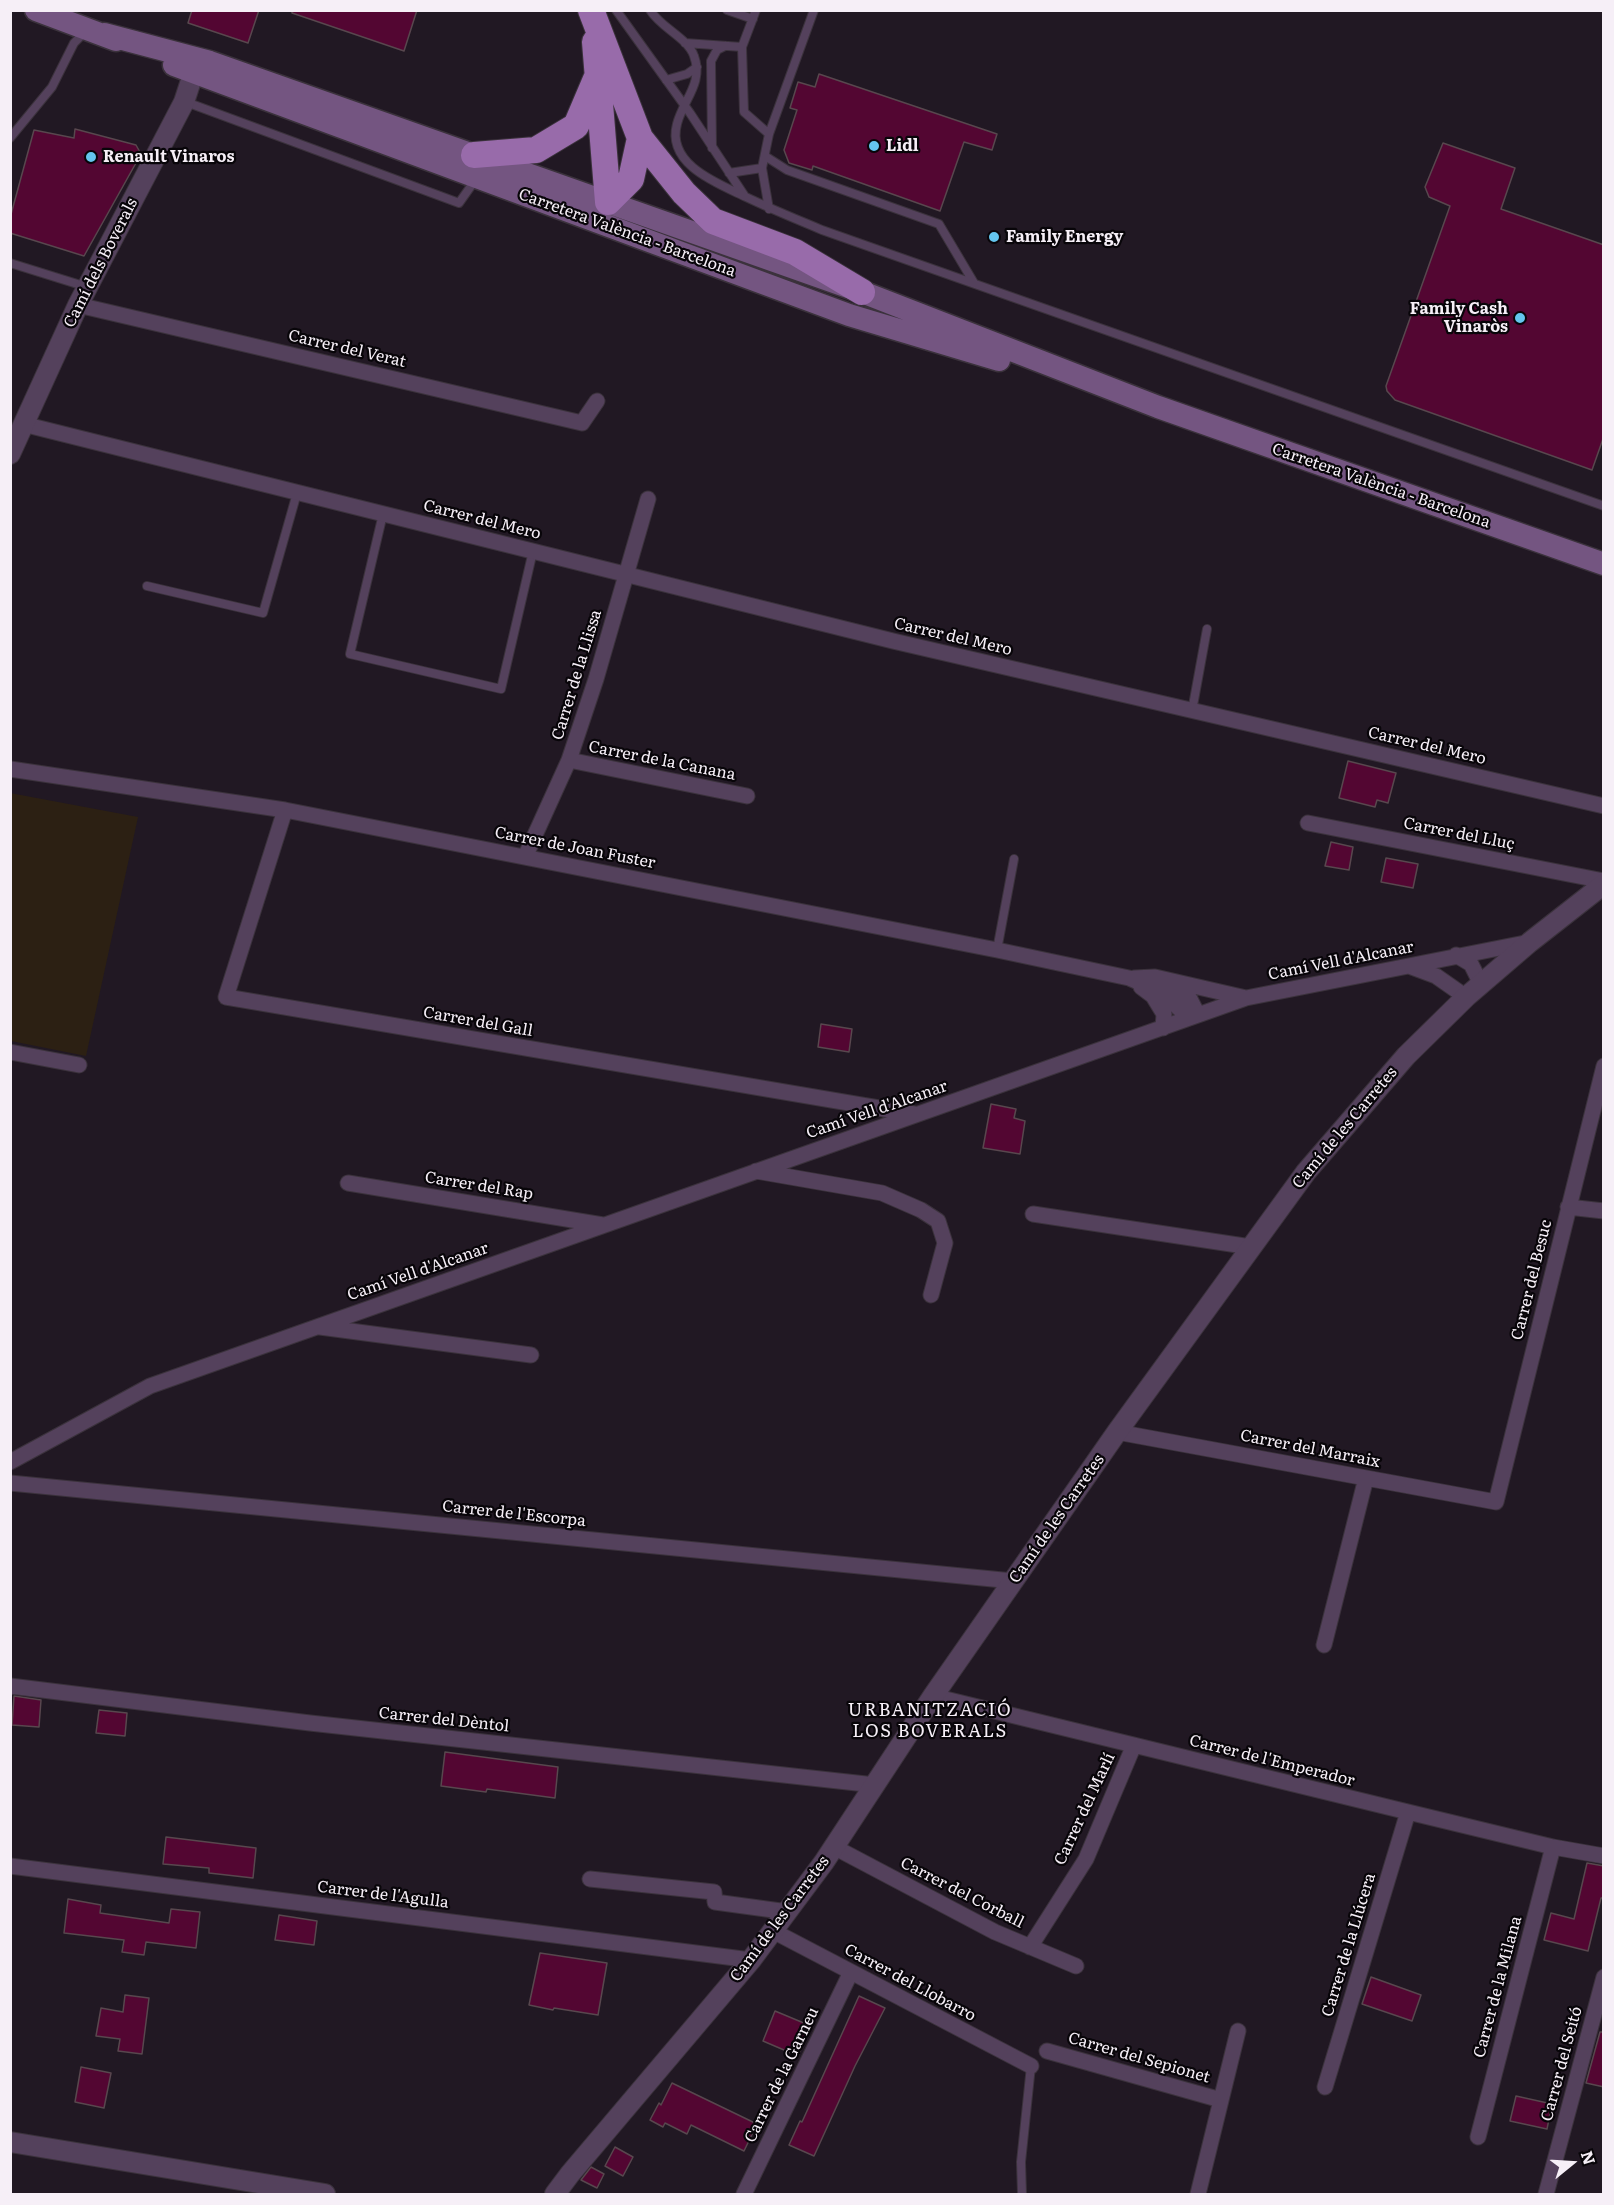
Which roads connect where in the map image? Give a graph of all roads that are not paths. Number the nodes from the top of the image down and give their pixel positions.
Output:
1 (36, 10) edge
2 (650, 10) edge
3 (726, 10) edge
4 (814, 10) edge
5 (600, 12) edge
6 (754, 15) edge
7 (95, 32) junction
8 (685, 43) junction
9 (726, 46) junction
10 (742, 47) junction
11 (196, 66) junction
12 (697, 67) junction
13 (598, 76) junction
14 (666, 80) junction
15 (184, 102) junction
16 (685, 106) junction
17 (769, 134) junction
18 (10, 138) edge
19 (640, 138) junction
20 (379, 142) junction
21 (712, 150) junction
22 (765, 156) junction
23 (476, 167) junction
24 (762, 168) junction
25 (729, 173) junction
26 (745, 196) junction
27 (608, 202) junction
28 (769, 209) junction
29 (10, 263) edge
30 (974, 284) junction
31 (88, 287) junction
32 (862, 292) junction
33 (78, 304) junction
34 (849, 315) junction
35 (597, 401) dead end
36 (1158, 407) junction
37 (23, 424) junction
38 (10, 454) edge
39 (297, 493) junction
40 (648, 499) dead end
41 (1604, 506) edge
42 (382, 514) junction
43 (533, 552) junction
44 (1604, 564) edge
45 (627, 575) junction
46 (147, 586) dead end
47 (1208, 629) dead end
48 (1192, 711) junction
49 (569, 760) junction
50 (10, 769) edge
51 (747, 796) dead end
52 (1604, 806) edge
53 (285, 810) junction
54 (1308, 823) dead end
55 (525, 857) junction
56 (1014, 859) dead end
57 (1604, 883) edge
58 (1530, 942) junction
59 (997, 950) junction
60 (1456, 955) junction
61 (1409, 966) junction
62 (1129, 978) junction
63 (1444, 980) junction
64 (1172, 981) junction
65 (1481, 984) junction
66 (1466, 997) junction
67 (1246, 998) junction
68 (1449, 1014) junction
69 (1194, 1017) junction
70 (1163, 1028) junction
71 (10, 1052) edge
72 (79, 1065) dead end
73 (1604, 1066) edge
74 (917, 1115) junction
75 (756, 1171) junction
76 (348, 1183) dead end
77 (1568, 1207) junction
78 (1604, 1211) edge
79 (1033, 1214) dead end
80 (605, 1225) junction
81 (1251, 1247) junction
82 (931, 1295) dead end
83 (316, 1327) junction
84 (531, 1356) dead end
85 (1117, 1432) junction
86 (10, 1462) edge
87 (1366, 1478) junction
88 (10, 1483) edge
89 (1496, 1502) joint
90 (1013, 1581) junction
91 (1324, 1645) dead end
92 (10, 1686) edge
93 (933, 1696) junction
94 (1134, 1745) junction
95 (875, 1785) junction
96 (1408, 1812) junction
97 (834, 1847) junction
98 (1554, 1847) junction
99 (1604, 1856) edge
100 (10, 1866) edge
101 (590, 1879) dead end
102 (788, 1911) junction
103 (773, 1931) junction
104 (1030, 1947) junction
105 (752, 1960) junction
106 (1076, 1966) dead end
107 (851, 1972) junction
108 (1604, 1977) edge
109 (1238, 2031) dead end
110 (1047, 2051) dead end
111 (1031, 2066) joint
112 (1325, 2087) dead end
113 (1221, 2100) junction
114 (1478, 2137) dead end
115 (10, 2142) edge
116 (570, 2174) junction
117 (325, 2194) edge
118 (555, 2194) edge
119 (571, 2194) edge
120 (744, 2194) edge
121 (1022, 2194) edge
122 (1198, 2194) edge
123 (1546, 2194) edge

1 - 7 main road, Carretera València - Barcelona
2 - 8 lane
3 - 6 lane
4 - 17 lane
5 - 13 highway
5 - 14 lane
5 - 19 highway
6 - 10 lane
7 - 11 main road, Carretera València - Barcelona
7 - 18 lane
8 - 9 lane
8 - 12 lane
9 - 10 lane
9 - 21 lane
10 - 17 lane
11 - 15 street, Camí dels Boverals
11 - 20 main road, Carretera València - Barcelona
11 - 23 main road, Carretera València - Barcelona
12 - 14 lane
12 - 16 lane
13 - 23 highway
13 - 27 highway
14 - 16 lane
15 - 23 lane
15 - 31 street, Camí dels Boverals
16 - 21 lane
16 - 26 lane
17 - 22 lane
19 - 27 highway
19 - 32 highway
20 - 23 main road, Carretera València - Barcelona
20 - 27 main road
21 - 25 lane
22 - 24 lane
22 - 30 lane
23 - 27 main road, Carretera València - Barcelona
23 - 34 main road, Carretera València - Barcelona
24 - 25 lane
24 - 28 lane
25 - 26 lane
26 - 28 lane
27 - 32 main road, Carretera València - Barcelona
27 - 34 main road
28 - 30 lane
29 - 31 lane
30 - 41 lane
31 - 33 street, Camí dels Boverals
32 - 36 main road, Carretera València - Barcelona
33 - 35 street, Carrer del Verat
33 - 37 street, Camí dels Boverals
34 - 36 main road, Carretera València - Barcelona
36 - 44 main road, Carretera València - Barcelona
37 - 38 street, Camí dels Boverals
37 - 39 street, Carrer del Mero
39 - 42 street, Carrer del Mero
39 - 46 lane
40 - 45 street, Carrer de la Llissa
42 - 43 street, Carrer del Mero
42 - 43 lane
43 - 45 street, Carrer del Mero
45 - 48 street, Carrer del Mero
45 - 49 street, Carrer de la Llissa
47 - 48 lane
48 - 52 street, Carrer del Mero
49 - 51 street, Carrer de la Canana
49 - 55 street, Carrer de la Llissa
50 - 53 street, Carrer de Joan Fuster
53 - 55 street, Carrer de Joan Fuster
53 - 74 street, Carrer del Gall
54 - 57 street, Carrer del Lluç
55 - 59 street, Carrer de Joan Fuster
56 - 59 lane
57 - 58 street, Camí de les Carretes
58 - 60 street, Camí Vell d'Alcanar
58 - 65 street, Camí de les Carretes
59 - 62 street, Carrer de Joan Fuster
60 - 61 street, Camí Vell d'Alcanar
60 - 65 street
61 - 63 street
61 - 67 street, Camí Vell d'Alcanar
62 - 64 street, Carrer de Joan Fuster
62 - 69 street, Carrer de Joan Fuster
62 - 70 street, Carrer de Joan Fuster
63 - 66 street
63 - 68 street
64 - 67 street, Carrer de Joan Fuster
64 - 69 street
65 - 66 street, Camí de les Carretes
66 - 68 street, Camí de les Carretes
67 - 69 street, Camí Vell d'Alcanar
68 - 81 street, Camí de les Carretes
69 - 70 street, Camí Vell d'Alcanar
70 - 74 street, Camí Vell d'Alcanar
71 - 72 street
73 - 77 street, Carrer del Besuc
74 - 75 street, Camí Vell d'Alcanar
75 - 80 street, Camí Vell d'Alcanar
75 - 82 street
76 - 80 street, Carrer del Rap
77 - 78 street
77 - 89 street, Carrer del Besuc
79 - 81 street
80 - 83 street, Camí Vell d'Alcanar
81 - 85 street, Camí de les Carretes
83 - 84 street, Camí Vell d'Alcanar
83 - 86 street, Camí Vell d'Alcanar
85 - 87 street, Carrer del Marraix
85 - 90 street, Camí de les Carretes
87 - 89 street, Carrer del Marraix
87 - 91 street
88 - 90 street, Carrer de l'Escorpa
90 - 93 street, Camí de les Carretes
92 - 95 street, Carrer del Dèntol
93 - 94 street, Carrer de l'Emperador
93 - 95 street, Camí de les Carretes
94 - 96 street, Carrer de l'Emperador
94 - 104 street, Carrer del Marlí
95 - 97 street, Camí de les Carretes
96 - 98 street, Carrer de l'Emperador
96 - 112 street, Carrer de la Llúcera
97 - 102 street, Camí de les Carretes
97 - 104 street, Carrer del Corball
98 - 99 street, Carrer de l'Emperador
98 - 114 street, Carrer de la Milana
100 - 105 street, Carrer de l'Agulla
101 - 102 street
102 - 103 street, Camí de les Carretes
103 - 105 street, Camí de les Carretes
103 - 107 street, Carrer del Llobarro
104 - 106 street, Carrer del Corball
105 - 116 street, Camí de les Carretes
107 - 111 street, Carrer del Llobarro
107 - 120 street, Carrer de la Garneu
108 - 123 street, Carrer del Seitó
109 - 113 street, Carrer del Sepionet
110 - 113 street, Carrer del Sepionet
111 - 121 lane
113 - 122 street, Carrer del Sepionet
115 - 117 street
116 - 118 street, Camí de les Carretes
116 - 119 street

